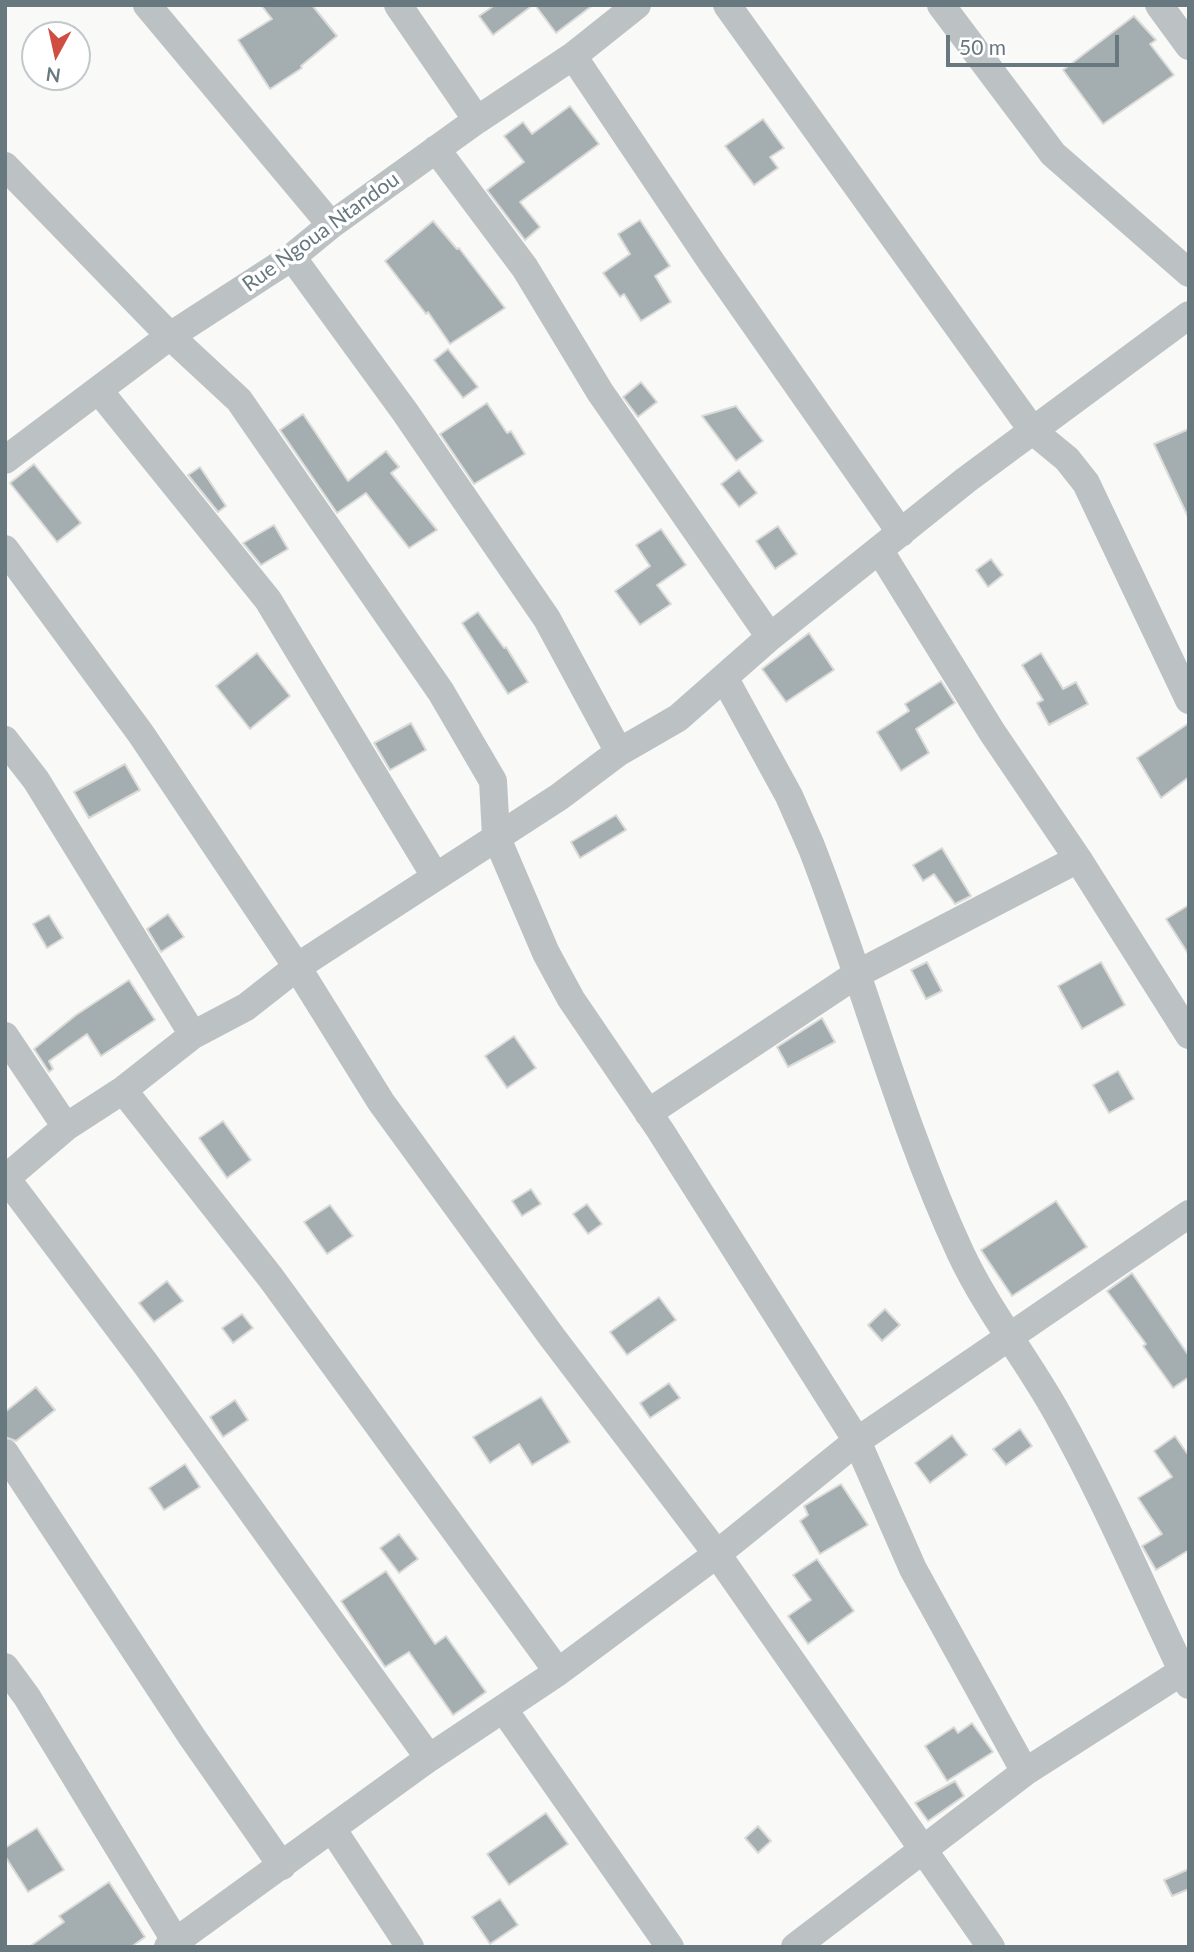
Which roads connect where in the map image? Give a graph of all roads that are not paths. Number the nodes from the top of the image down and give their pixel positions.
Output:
1 (147, 5) edge
2 (398, 5) edge
3 (637, 5) edge
4 (727, 5) edge
5 (942, 5) edge
6 (1159, 5) edge
7 (1189, 46) edge
8 (573, 56) junction
9 (477, 120) junction
10 (436, 149) junction
11 (5, 166) edge
12 (331, 225) junction
13 (292, 257) junction
14 (1189, 273) edge
15 (1189, 315) edge
16 (170, 336) junction
17 (100, 392) junction
18 (1033, 431) junction
19 (5, 460) edge
20 (901, 533) junction
21 (5, 549) edge
22 (880, 551) junction
23 (770, 637) junction
24 (725, 679) junction
25 (1189, 700) edge
26 (5, 740) edge
27 (619, 752) junction
28 (496, 836) junction
29 (1078, 859) junction
30 (435, 876) junction
31 (298, 967) junction
32 (857, 974) junction
33 (193, 1034) junction
34 (1189, 1035) edge
35 (5, 1036) edge
36 (123, 1090) junction
37 (648, 1113) junction
38 (66, 1128) junction
39 (6, 1179) edge
40 (1186, 1224) edge
41 (1007, 1336) junction
42 (857, 1441) junction
43 (5, 1453) edge
44 (717, 1554) junction
45 (5, 1667) edge
46 (558, 1672) junction
47 (1187, 1675) edge
48 (505, 1710) junction
49 (429, 1758) junction
50 (1025, 1772) junction
51 (333, 1830) junction
52 (925, 1848) junction
53 (282, 1866) junction
54 (174, 1945) edge
55 (410, 1947) edge
56 (670, 1947) edge
57 (795, 1947) edge
58 (991, 1947) edge

1 - 12 street
2 - 9 street
3 - 8 street, Rue Ngoua Ntandou
4 - 18 street
5 - 14 street
6 - 7 street
8 - 9 street, Rue Ngoua Ntandou
8 - 20 street
9 - 10 street, Rue Ngoua Ntandou
10 - 12 street, Rue Ngoua Ntandou
10 - 23 street
11 - 16 street
12 - 13 street, Rue Ngoua Ntandou
13 - 16 street, Rue Ngoua Ntandou
13 - 27 street
15 - 18 street
16 - 17 street, Rue Ngoua Ntandou
16 - 28 street
17 - 19 street, Rue Ngoua Ntandou
17 - 30 street
18 - 20 street
18 - 25 street
20 - 22 street
21 - 31 street
22 - 23 street
22 - 29 street
23 - 24 street
24 - 27 street
24 - 32 street
26 - 33 street
27 - 28 street
28 - 30 street
28 - 37 street
29 - 32 street
29 - 34 street
30 - 31 street
31 - 33 street
31 - 44 street
32 - 37 street
32 - 41 street
33 - 36 street
35 - 38 street
36 - 38 street
36 - 46 street
37 - 42 street
38 - 39 street
39 - 49 street
40 - 41 street
41 - 42 street
41 - 47 street
42 - 44 street
42 - 50 street
43 - 53 street
44 - 46 street
44 - 52 street
45 - 54 street
46 - 48 street
47 - 50 street
48 - 49 street
48 - 56 street
49 - 51 street
50 - 52 street
51 - 53 street
51 - 55 street
52 - 57 street
52 - 58 street
53 - 54 street

